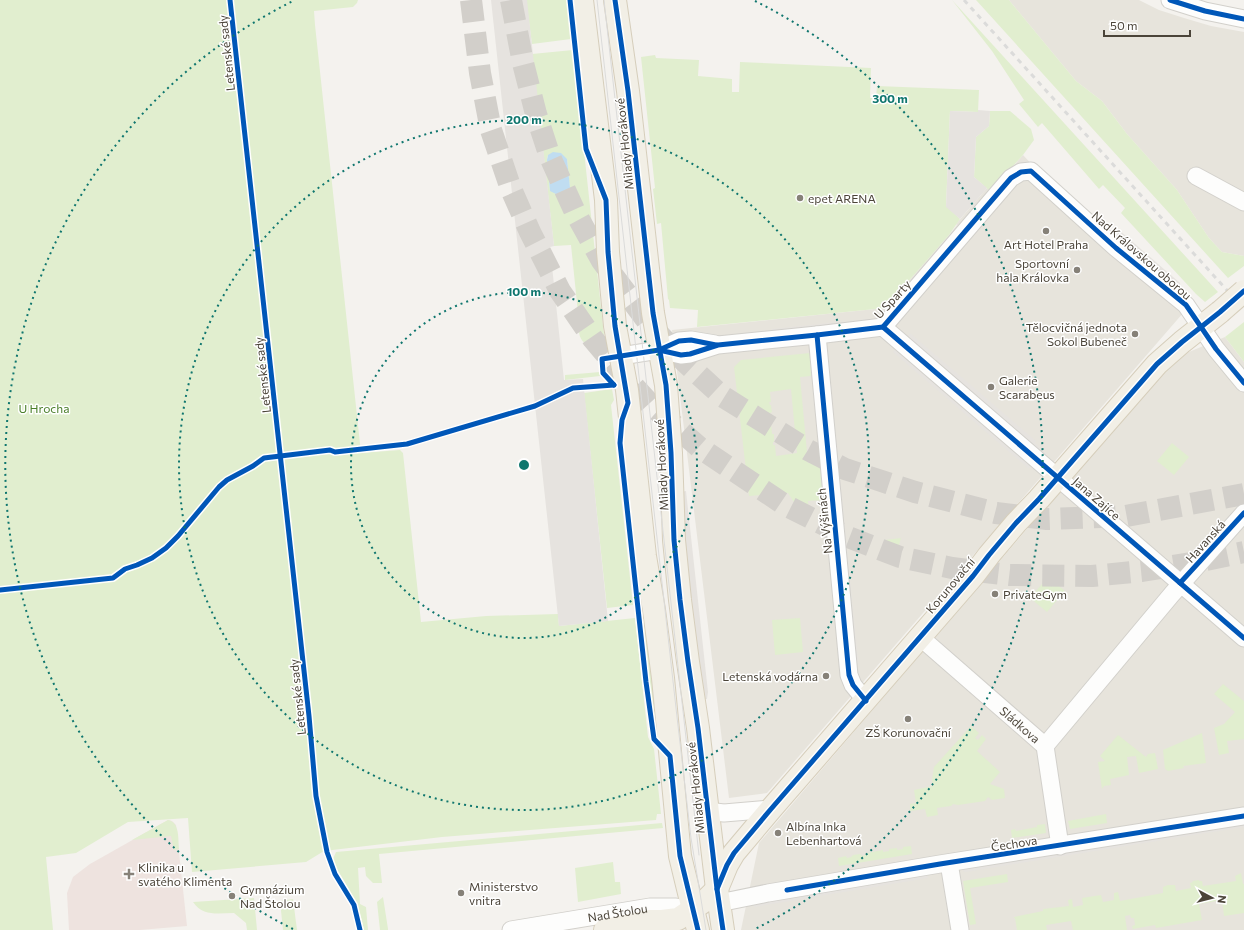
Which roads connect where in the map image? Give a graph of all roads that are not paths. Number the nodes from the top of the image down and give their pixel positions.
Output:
1 (582, 0) edge
2 (615, 0) edge
3 (1170, 0) edge
4 (1244, 19) edge
5 (1031, 171) joint
6 (1196, 176) dead end
7 (1244, 202) edge
8 (1244, 291) edge
9 (883, 327) junction
10 (1201, 328) junction
11 (817, 335) junction
12 (659, 350) junction
13 (620, 356) junction
14 (1244, 383) edge
15 (1058, 478) junction
16 (1244, 513) edge
17 (1180, 583) junction
18 (920, 637) junction
19 (1244, 638) edge
20 (866, 700) junction
21 (1045, 746) junction
22 (771, 809) junction
23 (707, 811) junction
24 (1244, 816) edge
25 (1060, 846) junction
26 (949, 862) junction
27 (718, 896) junction
28 (675, 920) edge
29 (511, 930) edge
30 (605, 930) edge
31 (724, 930) edge
32 (960, 930) edge

1 - 13 main road, Milady Horákové
2 - 12 main road, Milady Horákové
3 - 4 street
5 - 9 street, U Sparty
5 - 10 street, Nad Královskou oborou
6 - 7 street
8 - 10 main road, Korunovační, bridge
9 - 11 street, U Sparty
9 - 15 street, Jana Zajíce
10 - 14 street, Nad Královskou oborou
10 - 15 main road, Korunovační
11 - 12 street, U Sparty
11 - 20 street, Na Výšinách
12 - 13 street, U Sparty
12 - 23 main road, Milady Horákové
13 - 28 main road, Milady Horákové
15 - 17 street, Jana Zajíce
15 - 18 main road, Korunovační
16 - 17 street, Havanská
17 - 19 street, Jana Zajíce
17 - 21 street, Havanská
18 - 20 main road, Korunovační
18 - 21 street, Sládkova
20 - 22 main road, Korunovační
21 - 25 street, Sládkova
22 - 23 street
22 - 27 main road, Korunovační
23 - 27 main road, Milady Horákové
24 - 25 street, Čechova
25 - 26 street, Čechova
26 - 27 street, Čechova
26 - 32 street
27 - 28 main road, Korunovační
27 - 31 main road, Milady Horákové
28 - 29 street, Nad Štolou
28 - 30 main road

